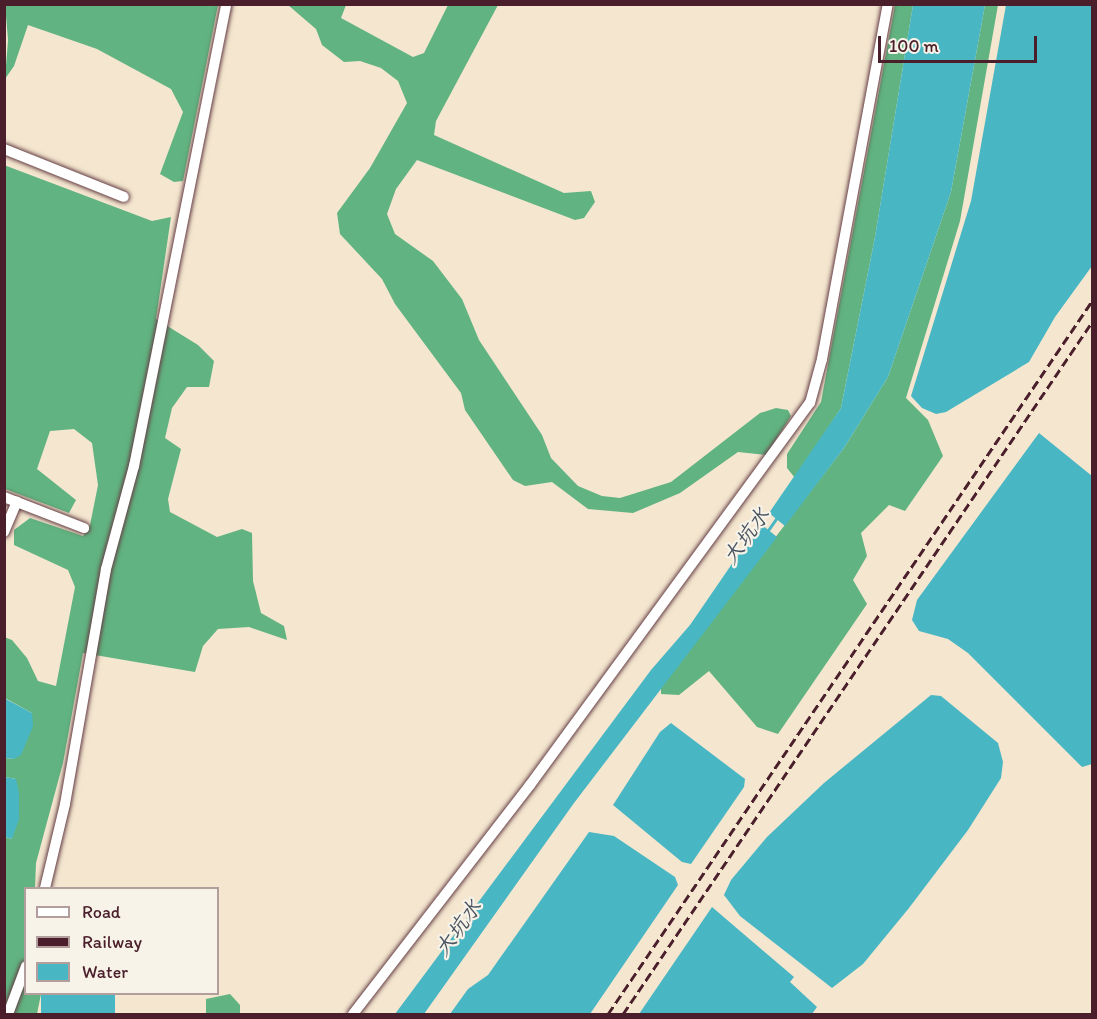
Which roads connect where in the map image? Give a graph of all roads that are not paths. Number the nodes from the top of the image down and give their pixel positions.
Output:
1 (226, 4) edge
2 (888, 4) edge
3 (4, 149) edge
4 (124, 197) dead end
5 (4, 497) edge
6 (17, 502) junction
7 (84, 528) dead end
8 (4, 532) edge
9 (45, 887) edge
10 (24, 971) edge
11 (8, 1014) edge
12 (353, 1014) edge

1 - 9 street
2 - 12 street
3 - 4 street
5 - 6 street
6 - 7 street
6 - 8 street
10 - 11 street

